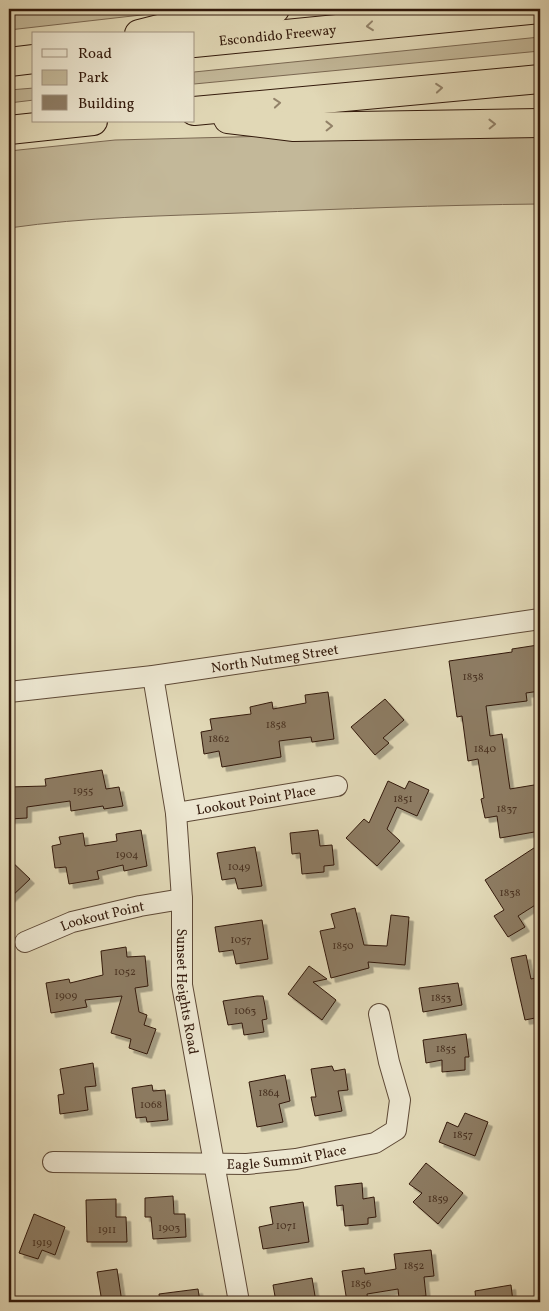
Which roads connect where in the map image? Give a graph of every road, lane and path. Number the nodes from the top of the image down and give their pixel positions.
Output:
1 (275, 9) edge
2 (540, 9) edge
3 (147, 32) edge
4 (195, 43) edge
5 (32, 59) edge
6 (9, 62) edge
7 (540, 79) edge
8 (195, 111) edge
9 (195, 116) edge
10 (84, 122) edge
11 (540, 123) edge
12 (9, 130) edge
13 (540, 619) edge
14 (153, 676) junction
15 (9, 692) edge
16 (337, 786) dead end
17 (176, 813) junction
18 (182, 899) junction
19 (25, 942) dead end
20 (379, 1014) dead end
21 (53, 1162) dead end
22 (214, 1164) junction
23 (238, 1302) edge

1 - 3 highway
2 -> 4 highway, Escondido Freeway
5 - 6 highway
8 -> 7 highway
9 -> 11 highway
10 - 12 highway
13 - 14 street, North Nutmeg Street
14 - 15 street, North Nutmeg Street
14 - 17 street, Sunset Heights Road
16 - 17 street, Lookout Point Place
17 - 18 street, Sunset Heights Road
18 - 19 street, Lookout Point
18 - 22 street, Sunset Heights Road
20 - 22 street, Eagle Summit Place
21 - 22 street, Eagle Summit Place
22 - 23 street, Sunset Heights Road

